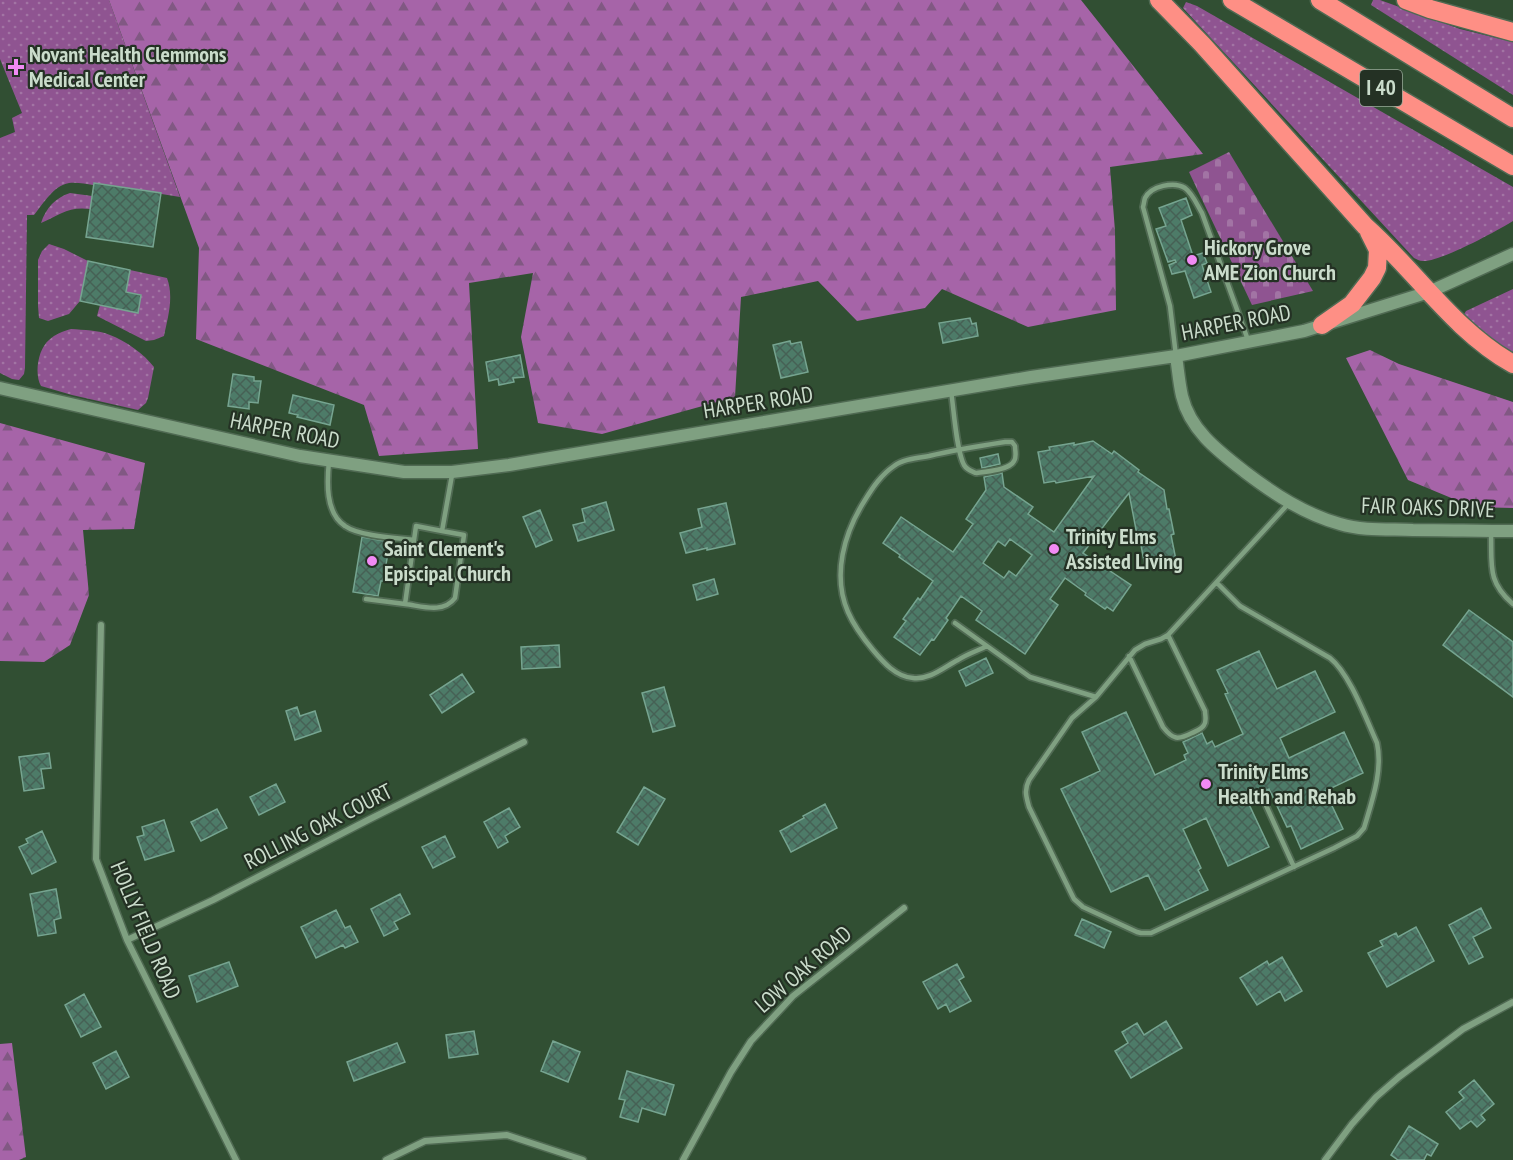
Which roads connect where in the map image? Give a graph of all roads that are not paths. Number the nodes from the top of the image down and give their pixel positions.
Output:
1 (1159, 0) edge
2 (1232, 0) edge
3 (1320, 0) edge
4 (1406, 0) edge
5 (1513, 32) edge
6 (1513, 118) edge
7 (1513, 166) edge
8 (1365, 226) junction
9 (1513, 254) edge
10 (1429, 292) junction
11 (1322, 325) junction
12 (1249, 342) junction
13 (1176, 356) junction
14 (1513, 364) edge
15 (0, 388) edge
16 (951, 391) junction
17 (960, 449) junction
18 (329, 461) junction
19 (452, 472) junction
20 (1289, 502) junction
21 (442, 531) junction
22 (1491, 531) junction
23 (1513, 531) edge
24 (414, 540) junction
25 (1217, 582) junction
26 (366, 599) dead end
27 (405, 604) junction
28 (1513, 604) edge
29 (955, 623) dead end
30 (101, 625) dead end
31 (1168, 635) junction
32 (987, 646) junction
33 (1129, 656) junction
34 (1096, 697) junction
35 (524, 742) dead end
36 (1264, 801) dead end
37 (1294, 867) junction
38 (904, 908) dead end
39 (127, 940) junction
40 (1513, 1002) edge
41 (236, 1160) edge
42 (386, 1160) edge
43 (583, 1160) edge
44 (683, 1160) edge
45 (1325, 1160) edge

1 - 8 highway
2 - 7 highway, I 40
3 - 6 highway, I 40
4 - 5 highway
8 - 10 highway
8 - 11 highway
9 - 10 main road, HARPER ROAD
10 - 11 main road, HARPER ROAD
10 - 14 highway
11 - 12 main road, HARPER ROAD
12 - 13 main road, HARPER ROAD
12 - 13 lane
13 - 16 main road, HARPER ROAD
13 - 20 main road, FAIR OAKS DRIVE
15 - 18 main road, HARPER ROAD
16 - 17 lane
16 - 19 main road, HARPER ROAD
17 - 17 lane
17 - 32 lane
18 - 19 main road, HARPER ROAD
18 - 24 lane
19 - 21 lane
20 - 22 main road, FAIR OAKS DRIVE
20 - 25 lane
21 - 24 lane
21 - 27 lane
22 - 23 main road, FAIR OAKS DRIVE
22 - 28 lane
24 - 27 lane
25 - 31 lane
25 - 37 lane
26 - 27 lane
29 - 32 lane
30 - 39 street, HOLLY FIELD ROAD
31 - 33 lane
31 - 33 lane
32 - 34 lane
33 - 34 lane
34 - 37 lane
35 - 39 street, ROLLING OAK COURT
36 - 37 lane
38 - 44 street, LOW OAK ROAD
39 - 41 street, HOLLY FIELD ROAD
40 - 45 street
42 - 43 street

